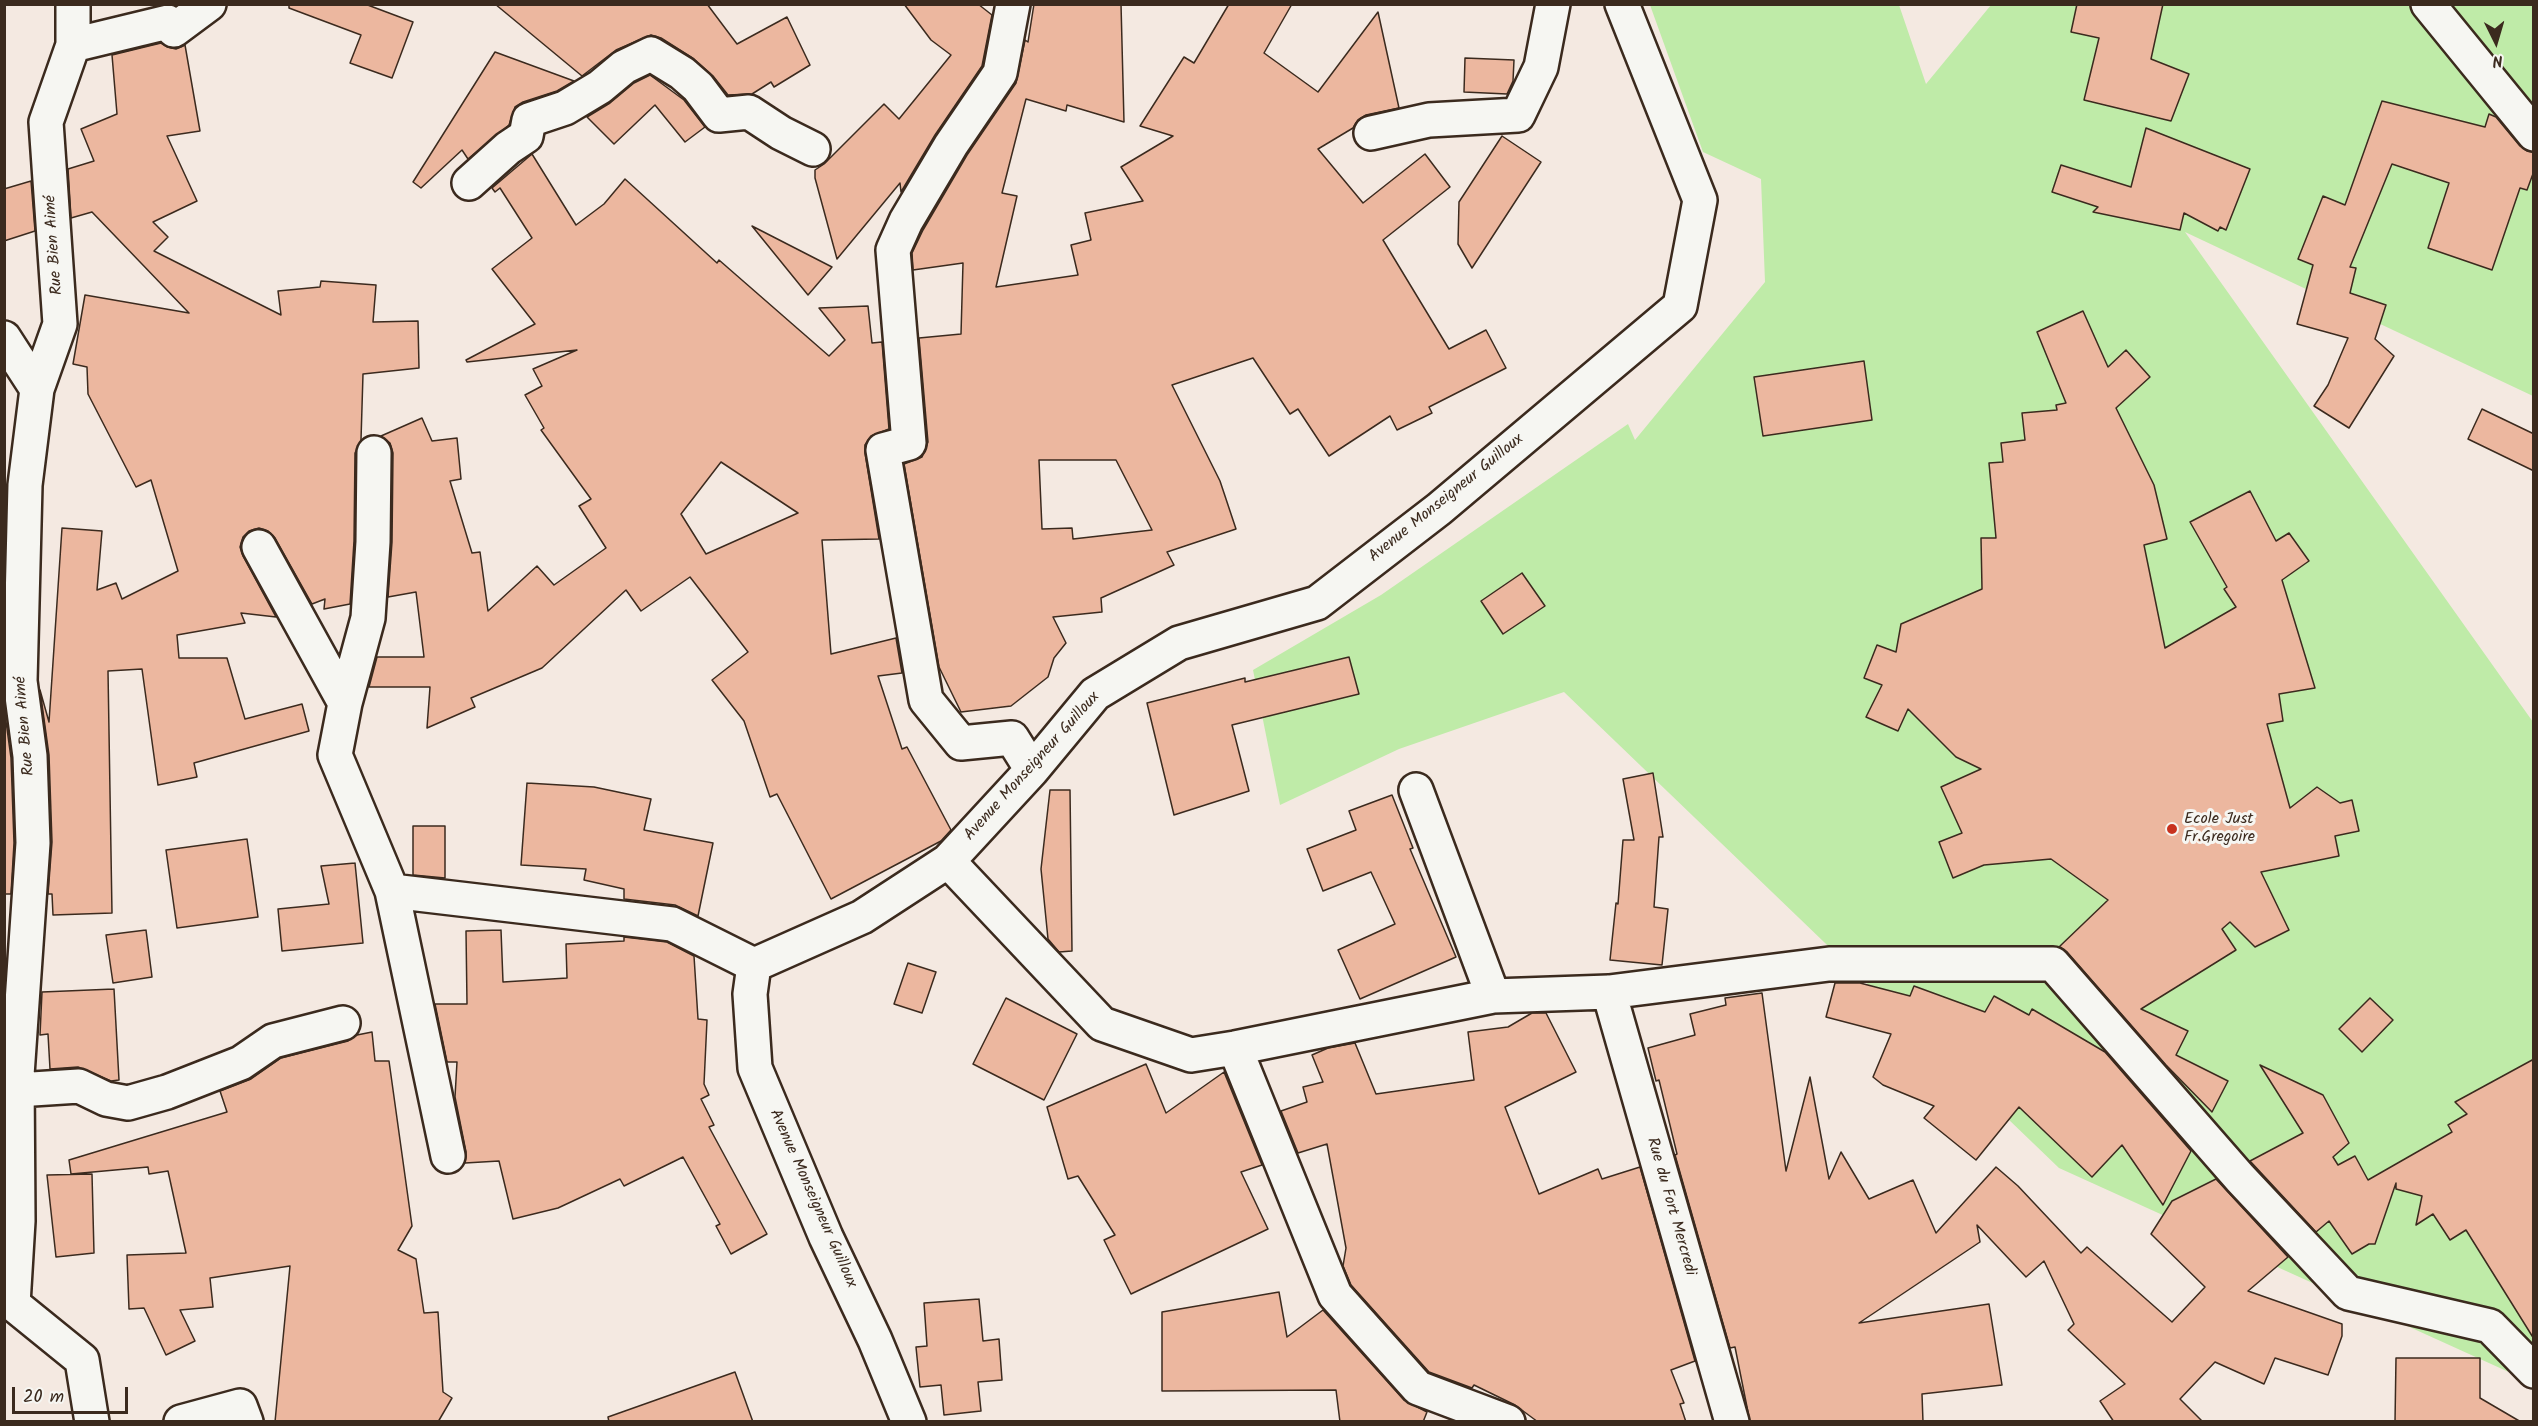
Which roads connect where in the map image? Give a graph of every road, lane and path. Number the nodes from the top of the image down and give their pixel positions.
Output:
1 (73, 4) edge
2 (209, 4) edge
3 (1013, 4) edge
4 (1553, 4) edge
5 (1622, 4) edge
6 (2428, 4) edge
7 (73, 45) junction
8 (1371, 133) dead end
9 (2534, 134) edge
10 (813, 149) dead end
11 (469, 183) dead end
12 (4, 338) edge
13 (37, 389) junction
14 (374, 453) dead end
15 (259, 547) dead end
16 (345, 703) junction
17 (1032, 770) junction
18 (1416, 790) dead end
19 (19, 842) edge
20 (948, 861) junction
21 (392, 891) junction
22 (15, 948) edge
23 (754, 964) junction
24 (1609, 992) junction
25 (1493, 996) junction
26 (343, 1023) dead end
27 (1235, 1048) junction
28 (17, 1090) junction
29 (448, 1156) dead end
30 (2534, 1371) edge
31 (92, 1422) edge
32 (181, 1422) edge
33 (246, 1422) edge
34 (909, 1422) edge
35 (1508, 1422) edge
36 (1732, 1422) edge

1 - 7 street, Rue Bien Aimé
2 - 7 street
3 - 17 street
4 - 8 street
5 - 17 street, Avenue Monseigneur Guilloux
6 - 9 street
7 - 13 street, Rue Bien Aimé
10 - 11 street
12 - 13 street
13 - 19 street, Rue Bien Aimé
14 - 16 street
15 - 16 street
16 - 21 street
17 - 20 street, Avenue Monseigneur Guilloux
18 - 25 street
19 - 22 street, Rue Bien Aimé
20 - 23 street, Avenue Monseigneur Guilloux
20 - 27 street
21 - 23 street
21 - 29 street
22 - 28 street, Rue Bien Aimé
23 - 34 street, Avenue Monseigneur Guilloux
24 - 25 street
24 - 30 street
24 - 36 street, Rue du Fort Mercredi
25 - 27 street
26 - 28 street
27 - 35 street
28 - 31 street, Rue Bien Aimé
32 - 33 street

